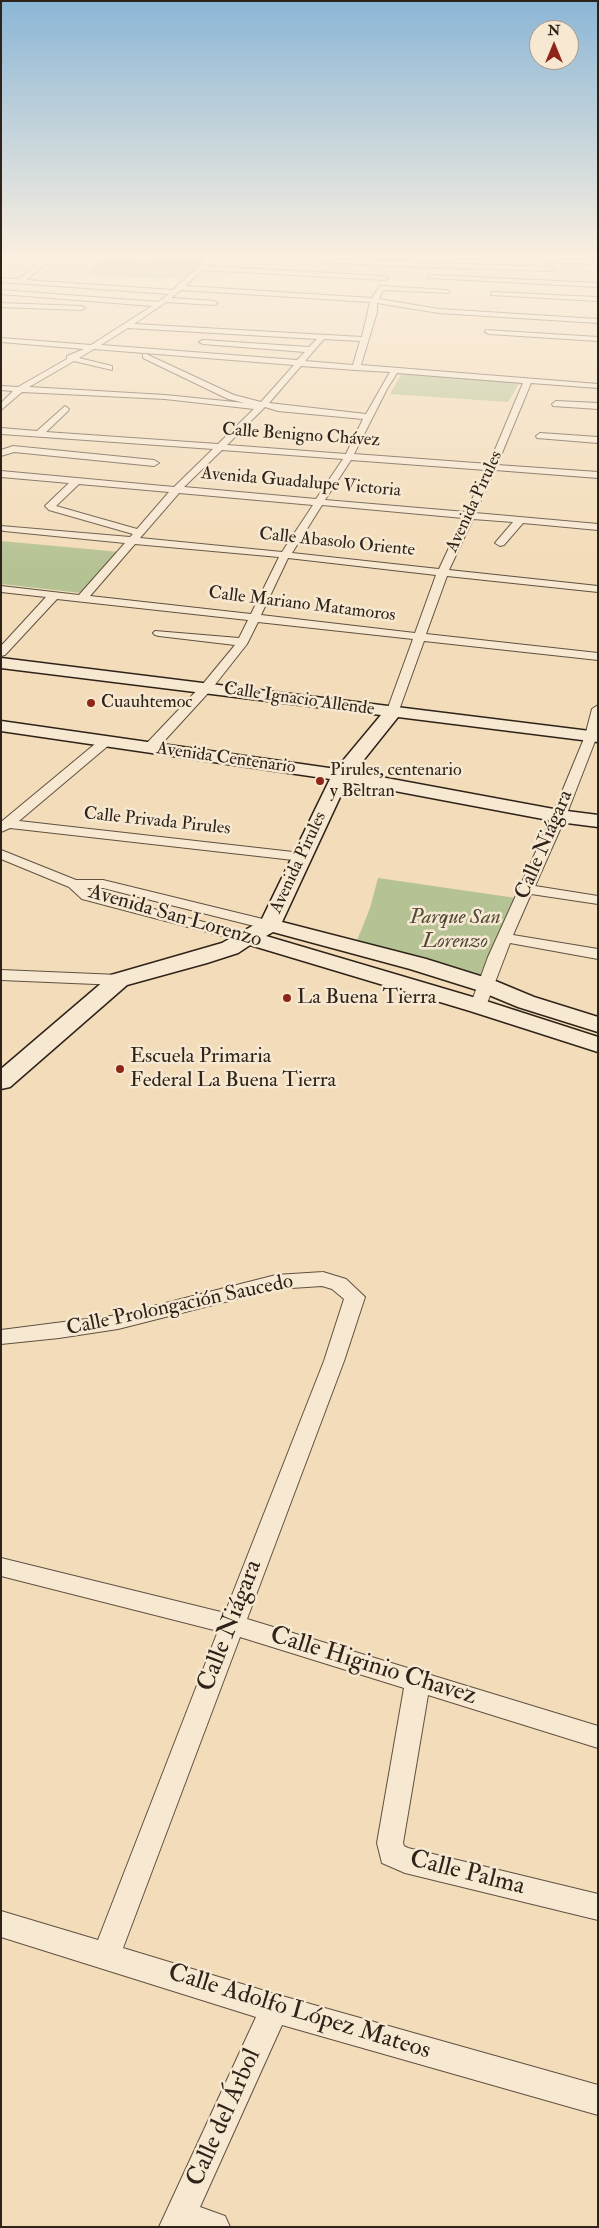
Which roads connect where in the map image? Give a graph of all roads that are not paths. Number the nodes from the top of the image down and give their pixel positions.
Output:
1 (67, 360) edge
2 (78, 360) edge
3 (153, 360) edge
4 (244, 360) edge
5 (303, 360) edge
6 (360, 360) joint
7 (299, 364) junction
8 (439, 365) dead end
9 (109, 368) dead end
10 (356, 368) junction
11 (394, 372) junction
12 (527, 382) junction
13 (598, 386) edge
14 (1, 388) edge
15 (20, 389) junction
16 (139, 395) junction
17 (556, 404) dead end
18 (262, 406) junction
19 (598, 406) edge
20 (125, 407) dead end
21 (1, 408) edge
22 (66, 409) dead end
23 (368, 417) junction
24 (1, 431) edge
25 (40, 434) junction
26 (540, 436) dead end
27 (598, 440) edge
28 (221, 447) junction
29 (1, 453) edge
30 (349, 456) junction
31 (492, 467) junction
32 (1, 474) edge
33 (598, 475) edge
34 (76, 481) junction
35 (129, 485) junction
36 (177, 489) junction
37 (322, 501) junction
38 (470, 515) junction
39 (521, 520) junction
40 (598, 527) edge
41 (4, 528) dead end
42 (135, 536) junction
43 (500, 543) dead end
44 (285, 555) junction
45 (443, 571) junction
46 (598, 589) edge
47 (1, 590) edge
48 (54, 595) junction
49 (82, 598) junction
50 (254, 617) junction
51 (159, 633) dead end
52 (419, 637) junction
53 (243, 642) junction
54 (1, 653) edge
55 (598, 657) edge
56 (1, 663) edge
57 (206, 688) junction
58 (598, 709) edge
59 (392, 713) junction
60 (1, 726) edge
61 (594, 737) edge
62 (104, 742) junction
63 (150, 748) junction
64 (341, 775) junction
65 (559, 816) junction
66 (598, 822) edge
67 (5, 826) edge
68 (1, 854) edge
69 (302, 857) junction
70 (74, 884) junction
71 (526, 889) junction
72 (598, 900) edge
73 (270, 925) junction
74 (249, 938) junction
75 (505, 938) junction
76 (598, 954) edge
77 (1, 975) edge
78 (119, 980) junction
79 (482, 996) junction
80 (598, 1025) edge
81 (598, 1045) edge
82 (1, 1082) edge
83 (355, 1297) joint
84 (1, 1337) edge
85 (1, 1566) edge
86 (231, 1624) junction
87 (418, 1680) junction
88 (598, 1738) edge
89 (598, 1907) edge
90 (1, 1924) edge
91 (106, 1955) junction
92 (275, 2008) junction
93 (598, 2100) edge
94 (178, 2222) edge
95 (214, 2227) edge

1 - 15 street
2 - 9 street
3 - 18 street
4 - 7 street
5 - 7 street
6 - 8 street
6 - 10 street
7 - 10 street
7 - 18 street
10 - 11 street
11 - 12 street
11 - 23 street
12 - 13 street
12 - 31 street, Avenida Pirules
14 - 15 street
15 - 16 street
15 - 21 street
16 - 18 street
16 - 20 street
17 - 19 street
18 - 23 street
18 - 28 street
22 - 25 street
23 - 30 street
24 - 25 street, Calle Benigno Chávez
25 - 28 street, Calle Benigno Chávez
26 - 27 street
28 - 30 street, Calle Benigno Chávez
28 - 36 street
29 - 35 street
30 - 31 street, Calle Benigno Chávez
30 - 37 street
31 - 33 street, Calle Benigno Chávez
31 - 38 street, Avenida Pirules
32 - 34 street, Avenida Guadalupe Victoria
34 - 35 street, Avenida Guadalupe Victoria
34 - 42 street
35 - 36 street, Avenida Guadalupe Victoria
36 - 37 street, Avenida Guadalupe Victoria
36 - 42 street
37 - 38 street, Avenida Guadalupe Victoria
37 - 44 street
38 - 39 street, Avenida Guadalupe Victoria
38 - 45 street, Avenida Pirules
39 - 40 street, Avenida Guadalupe Victoria
39 - 43 street
41 - 42 street
42 - 44 street, Calle Abasolo Oriente
42 - 49 street
44 - 45 street, Calle Abasolo Oriente
44 - 50 street
45 - 46 street, Calle Abasolo Oriente
45 - 52 street, Avenida Pirules
47 - 48 street, Calle Mariano Matamoros
48 - 49 street, Calle Mariano Matamoros
48 - 54 street
49 - 50 street, Calle Mariano Matamoros
50 - 52 street, Calle Mariano Matamoros
50 - 53 street
51 - 53 street
52 - 55 street, Calle Mariano Matamoros
52 - 59 street, Avenida Pirules
53 - 57 street
56 - 57 street, Calle Ignacio Allende
57 - 59 street, Calle Ignacio Allende
57 - 63 street
58 - 61 street, Calle Niágara
59 - 61 street, Calle Ignacio Allende
59 - 64 street, Avenida Pirules
60 - 62 street, Avenida Centenario
61 - 65 street, Calle Niágara
62 - 63 street, Avenida Centenario
62 - 67 street
63 - 64 street, Avenida Centenario
64 - 65 street, Avenida Centenario
64 - 69 street, Avenida Pirules
65 - 66 street, Avenida Centenario
65 - 71 street, Calle Niágara
67 - 69 street, Calle Privada Pirules
68 - 70 street
69 - 73 street, Avenida Pirules
70 - 73 street, Avenida San Lorenzo
70 - 74 street, Avenida San Lorenzo
71 - 72 street
71 - 75 street, Calle Niágara
73 - 74 street, Avenida Pirules
73 - 79 street, Avenida San Lorenzo
74 - 78 street, Avenida Pirules
74 - 79 street, Avenida San Lorenzo
75 - 76 street
75 - 79 street, Calle Niágara
77 - 78 street
78 - 82 street, Avenida Pirules
79 - 80 street, Avenida San Lorenzo
79 - 81 street, Avenida San Lorenzo
83 - 84 street, Calle Prolongación Saucedo
83 - 86 street, Calle Niágara
85 - 86 street, Calle Higinio Chavez
86 - 87 street, Calle Higinio Chavez
86 - 91 street, Calle Niágara
87 - 88 street, Calle Higinio Chavez
87 - 89 street, Calle Palma
90 - 91 street, Calle Adolfo López Mateos
91 - 92 street, Calle Adolfo López Mateos
92 - 93 street, Calle Adolfo López Mateos
92 - 94 street, Calle del Árbol
94 - 95 street

